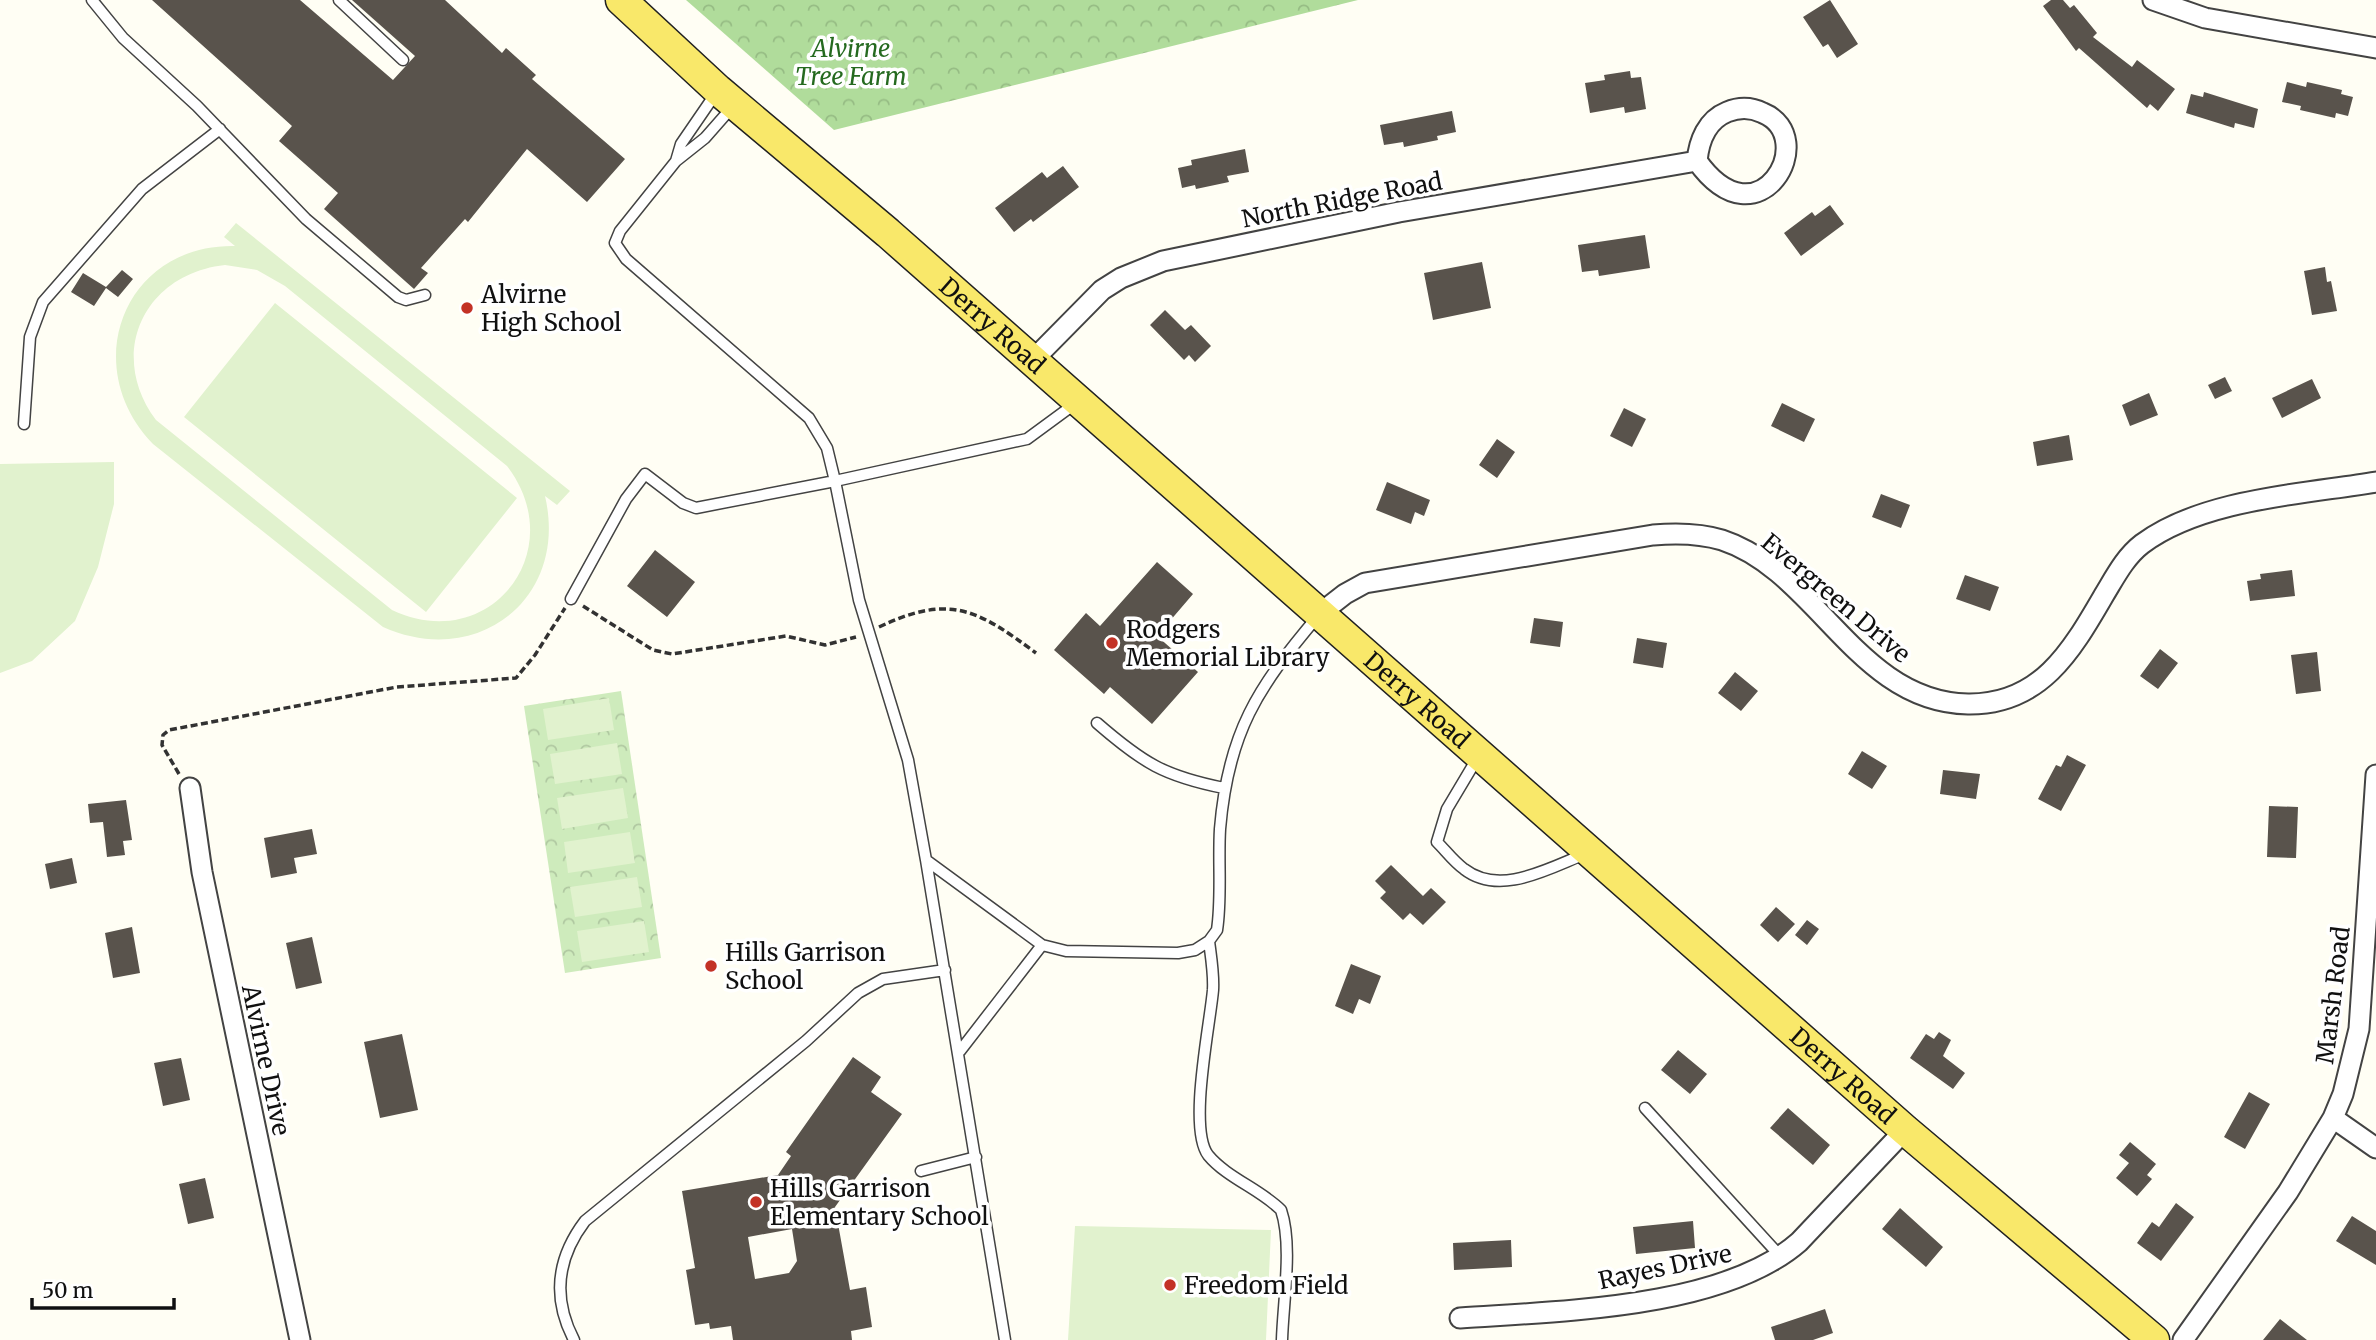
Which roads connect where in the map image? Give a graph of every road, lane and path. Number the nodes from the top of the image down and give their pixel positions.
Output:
1 (92, 0) edge
2 (339, 0) edge
3 (621, 0) edge
4 (2153, 0) edge
5 (2376, 48) edge
6 (403, 60) dead end
7 (727, 97) junction
8 (220, 129) junction
9 (1697, 160) junction
10 (676, 161) junction
11 (425, 295) dead end
12 (1031, 362) junction
13 (1077, 403) junction
14 (24, 424) dead end
15 (835, 481) junction
16 (2376, 482) edge
17 (570, 599) junction
18 (1318, 615) junction
19 (868, 632) junction
20 (1036, 653) dead end
21 (1097, 723) dead end
22 (1479, 756) junction
23 (2376, 775) edge
24 (190, 788) joint
25 (1224, 788) junction
26 (1589, 852) junction
27 (926, 860) junction
28 (1209, 941) junction
29 (1042, 945) junction
30 (945, 970) junction
31 (960, 1051) junction
32 (1645, 1108) dead end
33 (2333, 1118) junction
34 (1905, 1130) junction
35 (2376, 1148) edge
36 (976, 1157) junction
37 (921, 1171) dead end
38 (1781, 1258) junction
39 (1460, 1318) dead end
40 (300, 1340) edge
41 (574, 1340) edge
42 (1005, 1340) edge
43 (1282, 1340) edge
44 (2154, 1340) edge
45 (2183, 1340) edge

1 - 8 lane
2 - 6 lane
3 - 7 main road, Derry Road
4 - 5 street
7 - 10 lane
7 - 10 lane
7 - 12 main road, Derry Road
8 - 11 lane
8 - 14 lane
9 - 9 street
9 - 12 street, North Ridge Road
10 - 15 lane
12 - 13 main road, Derry Road
13 - 15 lane
13 - 18 main road, Derry Road
15 - 17 lane
15 - 19 lane
16 - 18 street, Evergreen Drive
17 - 19 path
17 - 24 path
18 - 22 main road, Derry Road
18 - 25 lane
19 - 20 path
19 - 27 lane
21 - 25 lane
22 - 26 main road, Derry Road
22 - 26 lane
23 - 33 street, Marsh Road
24 - 40 street, Alvirne Drive
25 - 28 lane
26 - 34 main road, Derry Road
27 - 29 lane
27 - 30 lane
28 - 29 lane
28 - 43 lane
29 - 31 lane
30 - 31 lane
30 - 41 lane
31 - 36 lane
32 - 38 lane
33 - 35 street
33 - 45 street, Marsh Road
34 - 38 street, Rayes Drive
34 - 44 main road, Derry Road
36 - 37 lane
36 - 42 lane
38 - 39 street, Rayes Drive

